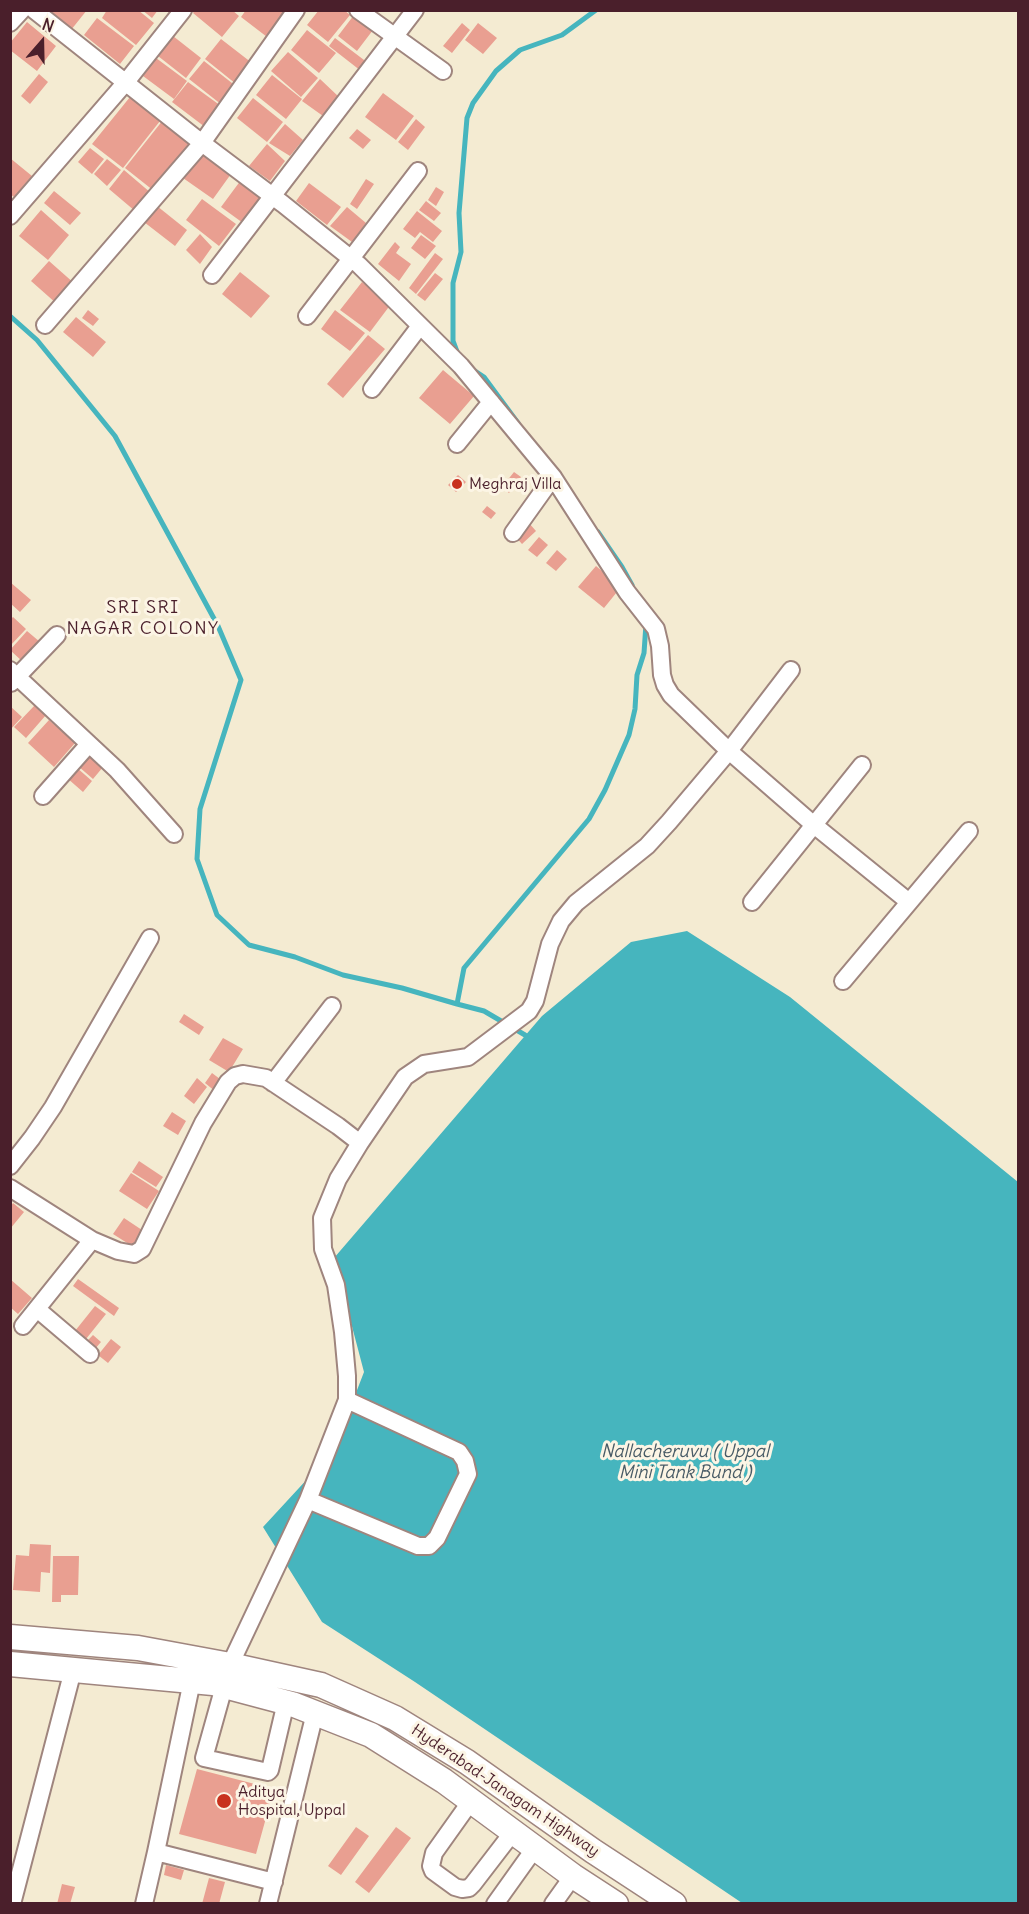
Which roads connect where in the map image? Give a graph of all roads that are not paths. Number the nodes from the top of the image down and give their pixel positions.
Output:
1 (22, 10) edge
2 (34, 10) edge
3 (183, 10) edge
4 (296, 10) edge
5 (358, 10) edge
6 (415, 10) edge
7 (10, 23) edge
8 (395, 38) junction
9 (443, 71) dead end
10 (126, 82) junction
11 (202, 143) junction
12 (418, 171) dead end
13 (274, 197) junction
14 (10, 216) edge
15 (350, 259) junction
16 (212, 275) dead end
17 (307, 316) dead end
18 (45, 325) dead end
19 (420, 326) junction
20 (372, 388) dead end
21 (491, 402) junction
22 (457, 444) dead end
23 (553, 477) junction
24 (513, 533) dead end
25 (57, 635) dead end
26 (791, 670) dead end
27 (13, 677) edge
28 (89, 744) junction
29 (729, 751) junction
30 (862, 765) dead end
31 (43, 796) dead end
32 (814, 825) junction
33 (969, 831) dead end
34 (174, 834) dead end
35 (752, 902) dead end
36 (909, 902) junction
37 (150, 938) dead end
38 (843, 981) dead end
39 (332, 1006) dead end
40 (273, 1083) junction
41 (360, 1143) junction
42 (10, 1166) edge
43 (10, 1188) edge
44 (92, 1240) junction
45 (37, 1310) junction
46 (23, 1326) dead end
47 (90, 1354) dead end
48 (347, 1400) junction
49 (308, 1500) junction
50 (10, 1637) edge
51 (10, 1664) edge
52 (73, 1670) junction
53 (226, 1675) junction
54 (192, 1681) junction
55 (286, 1702) junction
56 (315, 1713) junction
57 (471, 1801) junction
58 (513, 1832) junction
59 (535, 1848) junction
60 (156, 1852) junction
61 (573, 1876) junction
62 (274, 1882) junction
63 (12, 1904) edge
64 (144, 1904) edge
65 (268, 1904) edge
66 (495, 1904) edge
67 (553, 1904) edge
68 (616, 1904) edge
69 (674, 1904) edge

1 - 7 street
2 - 10 street
3 - 10 street
4 - 11 street
5 - 8 street
6 - 8 street
8 - 9 street
8 - 13 street
10 - 11 street
10 - 14 street
11 - 13 street
11 - 18 street
12 - 15 street
13 - 15 street
13 - 16 street
15 - 17 street
15 - 19 street
19 - 20 street
19 - 21 street
21 - 22 street
21 - 23 street
23 - 24 street
23 - 29 street
25 - 27 street
26 - 29 street
27 - 28 street
28 - 31 street
28 - 34 street
29 - 32 street
29 - 41 street
30 - 32 street
32 - 35 street
32 - 36 street
33 - 36 street
36 - 38 street
37 - 42 street
39 - 40 street
40 - 41 street
40 - 44 street
41 - 48 street
43 - 44 street
44 - 45 street
45 - 46 street
45 - 47 street
48 - 49 street
48 - 49 street
49 - 53 street
50 - 53 highway, Hyderabad-Janagam Highway
51 - 52 highway, Hyderabad-Janagam Highway
52 - 54 highway, Hyderabad-Janagam Highway
52 - 63 street
53 - 54 highway, Hyderabad-Janagam Highway
53 - 55 highway, Hyderabad-Janagam Highway
53 - 55 street
53 - 69 highway, Hyderabad-Janagam Highway
54 - 60 street
55 - 56 highway, Hyderabad-Janagam Highway
56 - 57 highway, Hyderabad-Janagam Highway
56 - 62 street
57 - 58 highway, Hyderabad-Janagam Highway
57 - 58 street
58 - 59 highway, Hyderabad-Janagam Highway
59 - 61 highway, Hyderabad-Janagam Highway
59 - 66 street
60 - 62 street
60 - 64 street
61 - 67 street
61 - 68 highway, Hyderabad-Janagam Highway
62 - 65 street

